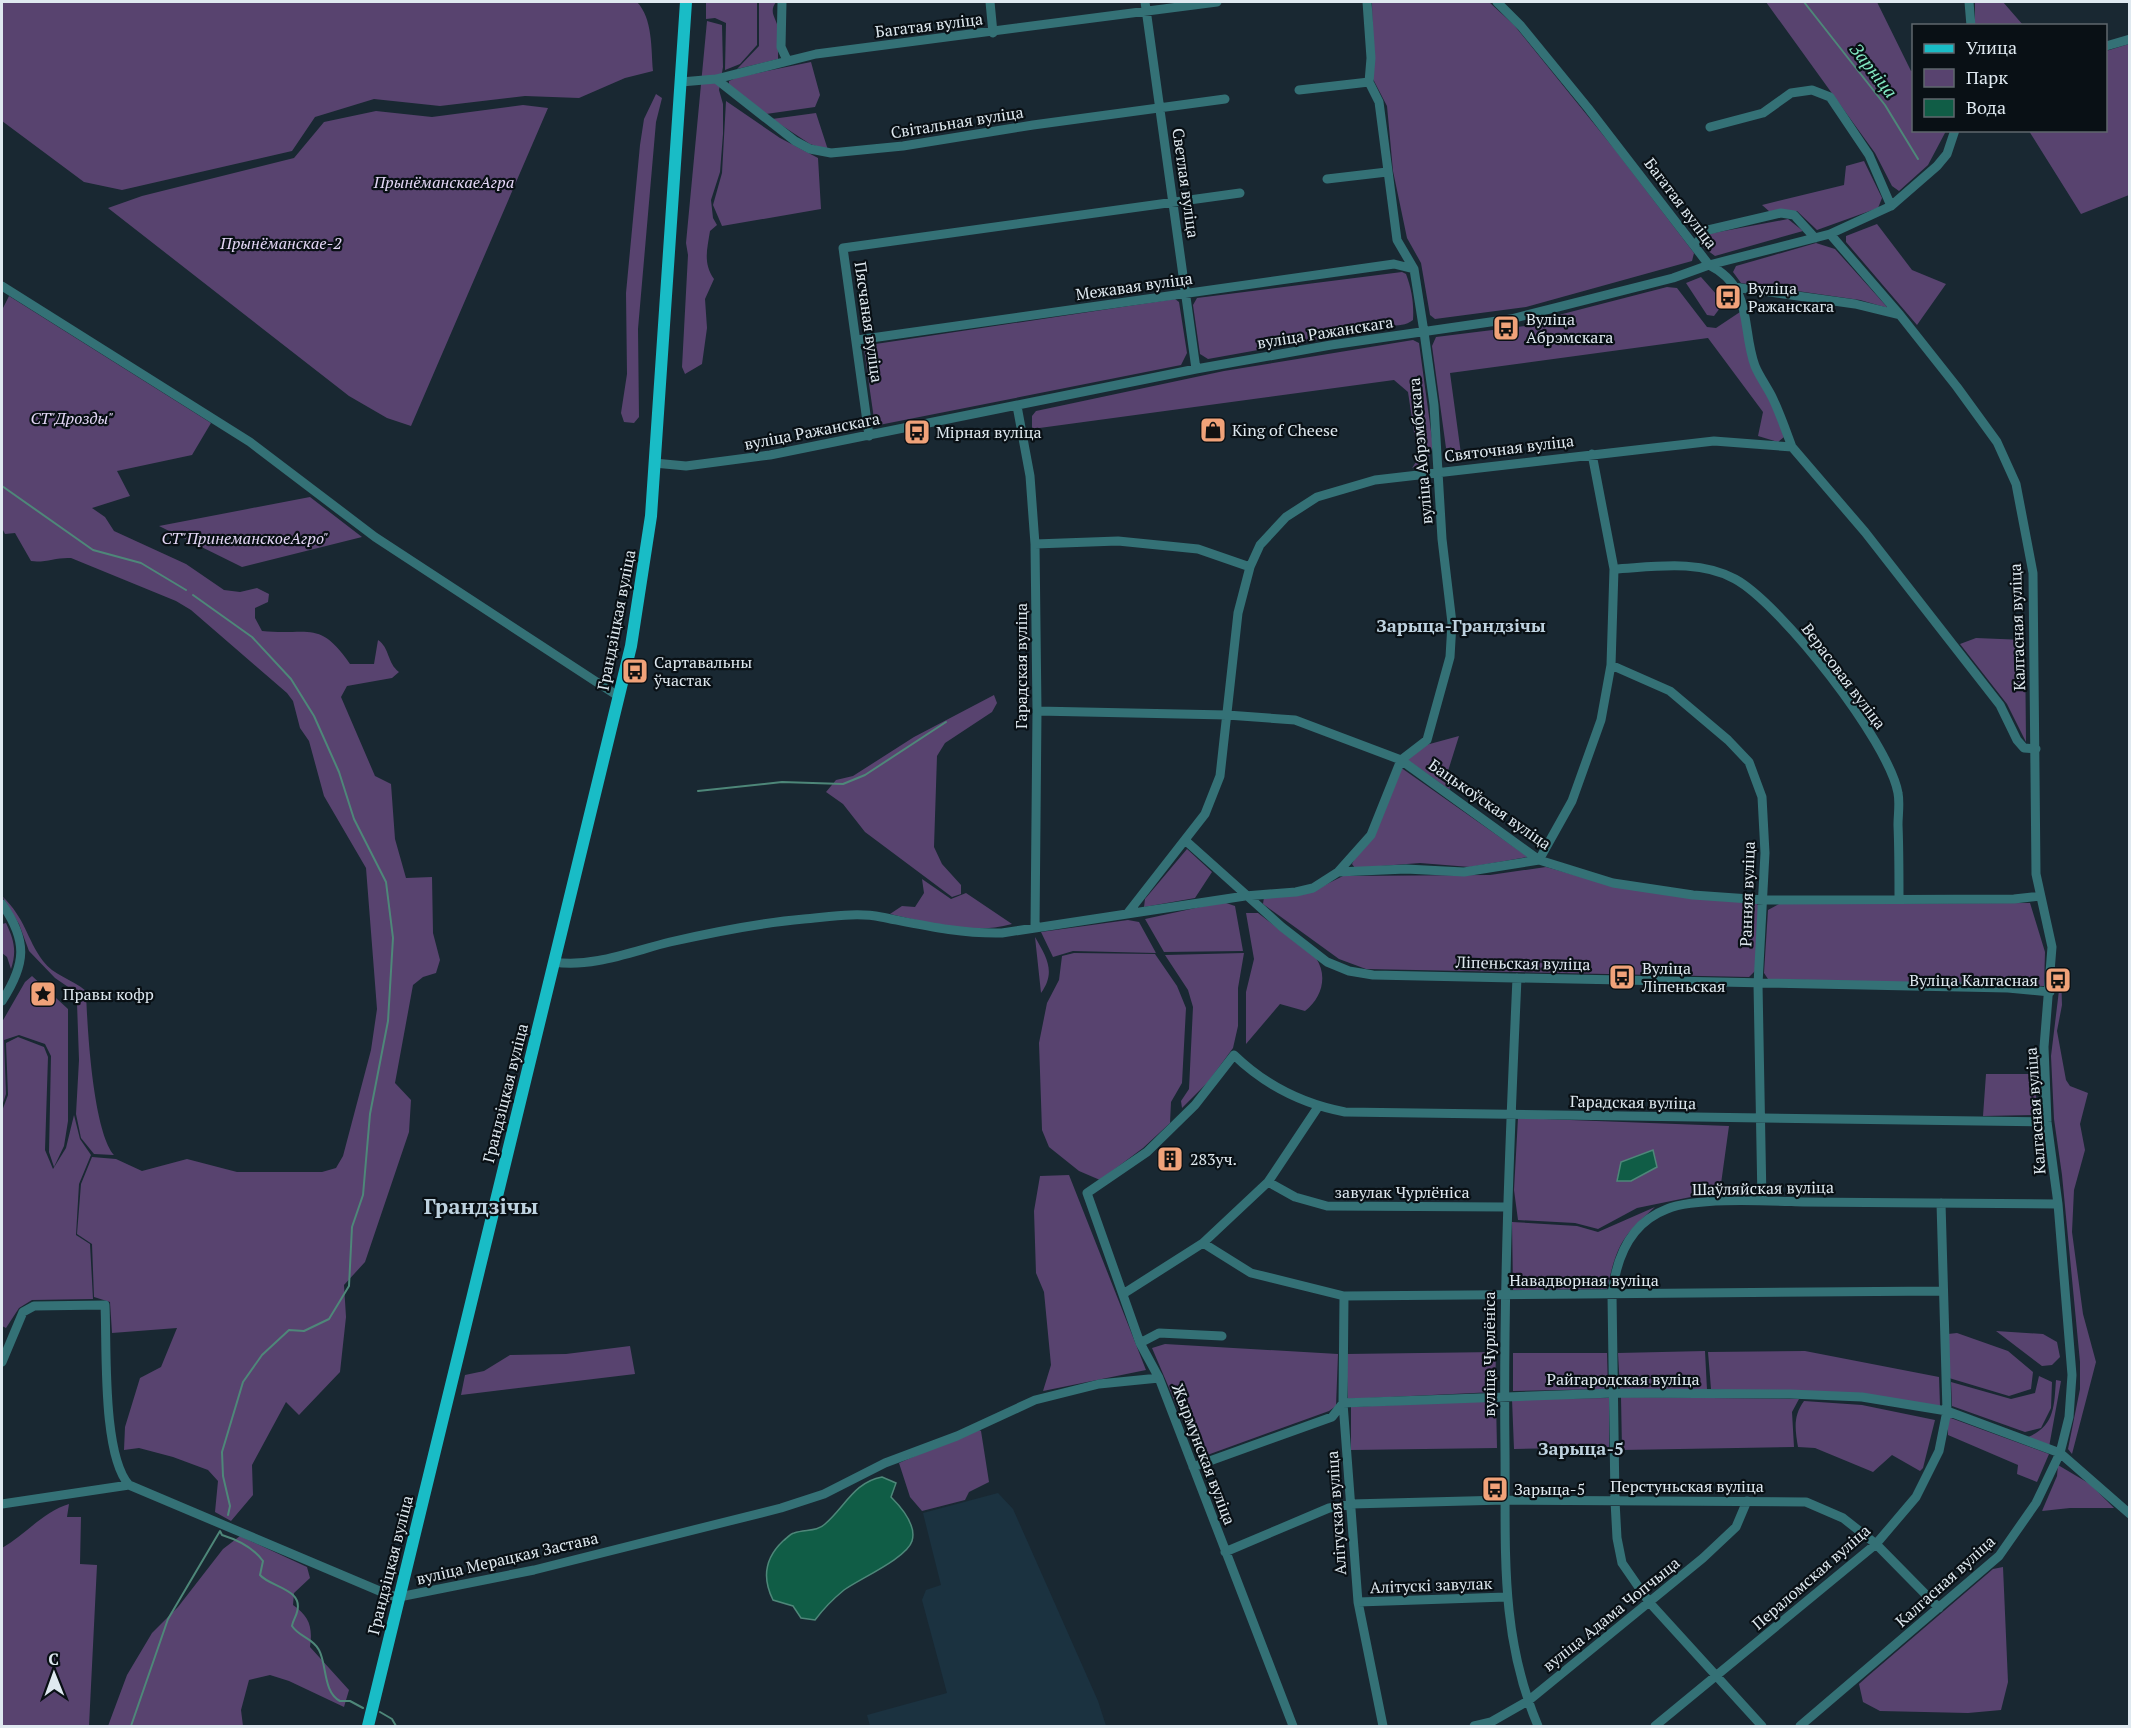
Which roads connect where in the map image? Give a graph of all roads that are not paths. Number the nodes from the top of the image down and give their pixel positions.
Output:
1 (686, 2) edge
2 (782, 2) edge
3 (990, 2) edge
4 (1145, 2) edge
5 (1217, 2) edge
6 (1367, 2) edge
7 (1497, 2) edge
8 (1969, 2) edge
9 (1147, 13) junction
10 (1971, 24) edge
11 (993, 33) junction
12 (2130, 39) edge
13 (2107, 46) edge
14 (787, 60) junction
15 (716, 79) junction
16 (681, 82) junction
17 (1369, 82) junction
18 (1299, 90) dead end
19 (1225, 99) dead end
20 (1161, 110) junction
21 (1710, 127) dead end
22 (1954, 132) edge
23 (1387, 172) junction
24 (1327, 180) dead end
25 (1240, 193) dead end
26 (1173, 203) junction
27 (1891, 206) junction
28 (1830, 234) junction
29 (1815, 238) junction
30 (1695, 244) junction
31 (1709, 265) junction
32 (1414, 269) junction
33 (2, 286) edge
34 (1734, 287) junction
35 (1186, 293) junction
36 (1900, 315) junction
37 (1424, 332) junction
38 (857, 340) junction
39 (1196, 369) junction
40 (1017, 406) junction
41 (869, 436) junction
42 (1792, 447) junction
43 (1592, 454) junction
44 (654, 463) junction
45 (1438, 471) junction
46 (1035, 544) junction
47 (1250, 567) junction
48 (1614, 569) junction
49 (1611, 665) junction
50 (618, 696) junction
51 (1037, 711) junction
52 (1227, 715) junction
53 (2036, 749) junction
54 (1401, 760) junction
55 (1186, 841) junction
56 (1539, 860) junction
57 (1338, 872) junction
58 (1245, 896) junction
59 (2040, 896) junction
60 (1899, 898) junction
61 (1764, 900) junction
62 (2, 904) edge
63 (1127, 914) junction
64 (1035, 928) junction
65 (554, 962) junction
66 (1517, 978) junction
67 (1758, 984) junction
68 (2050, 992) junction
69 (2, 1001) edge
70 (1318, 1107) junction
71 (1510, 1114) junction
72 (1761, 1120) junction
73 (2047, 1122) junction
74 (1268, 1182) junction
75 (1087, 1193) joint
76 (1762, 1201) junction
77 (1941, 1203) junction
78 (2058, 1204) junction
79 (1506, 1207) junction
80 (1203, 1243) junction
81 (1942, 1291) junction
82 (1123, 1294) junction
83 (1612, 1295) junction
84 (1344, 1296) junction
85 (1504, 1296) junction
86 (1222, 1336) dead end
87 (1140, 1343) junction
88 (2, 1362) edge
89 (1159, 1378) junction
90 (1614, 1393) junction
91 (1504, 1395) junction
92 (1343, 1403) junction
93 (1947, 1412) junction
94 (2060, 1453) junction
95 (1193, 1467) junction
96 (129, 1485) junction
97 (1506, 1500) junction
98 (1615, 1501) junction
99 (1747, 1501) junction
100 (2, 1504) edge
101 (1351, 1504) junction
102 (2130, 1514) edge
103 (1876, 1544) junction
104 (1225, 1552) junction
105 (399, 1597) junction
106 (1506, 1597) junction
107 (1358, 1602) junction
108 (1649, 1602) junction
109 (1939, 1608) junction
110 (1717, 1677) junction
111 (1528, 1701) junction
112 (368, 1726) edge
113 (1293, 1726) edge
114 (1383, 1726) edge
115 (1474, 1726) edge
116 (1538, 1726) edge
117 (1655, 1726) edge
118 (1762, 1726) edge
119 (1800, 1726) edge

1 - 16 main road, Грандзіцкая вуліца
2 - 14 street
3 - 11 street
4 - 9 street, Светлая вуліца
5 - 9 street, Багатая вуліца
6 - 17 street, вуліца Абрэмбскага
7 - 30 street, Багатая вуліца
8 - 10 street
9 - 11 street, Багатая вуліца
9 - 20 street, Светлая вуліца
11 - 14 street, Багатая вуліца
12 - 13 street
14 - 15 street, Багатая вуліца
15 - 16 street, Багатая вуліца
15 - 20 street, Світальная вуліца
16 - 44 main road, Грандзіцкая вуліца
17 - 18 street
17 - 23 street, вуліца Абрэмбскага
19 - 20 street, Світальная вуліца
20 - 26 street, Светлая вуліца
21 - 27 street
22 - 27 street, вуліца Ражанскага
23 - 24 street
23 - 32 street, вуліца Абрэмбскага
25 - 26 street
26 - 35 street, Светлая вуліца
26 - 38 street, Пясчаная вуліца
27 - 28 street, вуліца Ражанскага
28 - 29 street, вуліца Ражанскага
28 - 36 street, Калгасная вуліца
29 - 30 street
29 - 31 street, вуліца Ражанскага
30 - 31 street, Багатая вуліца
31 - 34 street, Багатая вуліца
31 - 37 street, вуліца Ражанскага
32 - 35 street, Межавая вуліца
32 - 37 street, вуліца Абрэмбскага
33 - 50 street
34 - 36 street
34 - 42 street, Багатая вуліца
35 - 38 street, Межавая вуліца
35 - 39 street, Светлая вуліца
36 - 53 street, Калгасная вуліца
37 - 39 street, вуліца Ражанскага
37 - 45 street, вуліца Абрэмбскага
38 - 41 street, Пясчаная вуліца
39 - 40 street, вуліца Ражанскага
40 - 41 street, вуліца Ражанскага
40 - 46 street, Гарадская вуліца
41 - 44 street, вуліца Ражанскага
42 - 43 street, Святочная вуліца
42 - 53 street
43 - 45 street, Святочная вуліца
43 - 48 street
44 - 50 main road, Грандзіцкая вуліца
45 - 47 street, Святочная вуліца
45 - 54 street, вуліца Абрэмбскага
46 - 47 street
46 - 51 street, Гарадская вуліца
47 - 52 street, Святочная вуліца
48 - 49 street
48 - 60 street, Верасовая вуліца
49 - 56 street
49 - 61 street, Ранняя вуліца
50 - 65 main road, Грандзіцкая вуліца
51 - 52 street, Бацькоўская вуліца
51 - 64 street, Гарадская вуліца
52 - 54 street, Бацькоўская вуліца
52 - 55 street, Святочная вуліца
53 - 59 street, Калгасная вуліца
54 - 56 street, Бацькоўская вуліца
54 - 57 street
55 - 58 street, Ліпеньская вуліца
55 - 63 street, Святочная вуліца
56 - 57 street
56 - 61 street, Бацькоўская вуліца
57 - 58 street
58 - 63 street
58 - 66 street, Ліпеньская вуліца
59 - 60 street, Бацькоўская вуліца
59 - 68 street, Калгасная вуліца
60 - 61 street, Бацькоўская вуліца
61 - 67 street, Ранняя вуліца
62 - 69 street
63 - 64 street
64 - 65 street
65 - 105 main road, Грандзіцкая вуліца
66 - 67 street, Ліпеньская вуліца
66 - 71 street, вуліца Чурлёніса
67 - 68 street, Ліпеньская вуліца
67 - 72 street, Ранняя вуліца
68 - 73 street, Калгасная вуліца
70 - 71 street, Гарадская вуліца
70 - 74 street
70 - 75 street, Гарадская вуліца
71 - 72 street, Гарадская вуліца
71 - 79 street, вуліца Чурлёніса
72 - 73 street, Гарадская вуліца
72 - 76 street, Ранняя вуліца
73 - 78 street, Калгасная вуліца
74 - 79 street, завулак Чурлёніса
74 - 80 street
75 - 82 street, Жырмунская вуліца
76 - 77 street, Шаўляйская вуліца
76 - 83 street, Шаўляйская вуліца
77 - 78 street, Шаўляйская вуліца
77 - 81 street, Пераломская вуліца
78 - 94 street, Калгасная вуліца
79 - 85 street, вуліца Чурлёніса
80 - 82 street
80 - 84 street, Навадворная вуліца
81 - 83 street, Навадворная вуліца
81 - 93 street, Пераломская вуліца
82 - 87 street, Жырмунская вуліца
83 - 85 street, Навадворная вуліца
83 - 90 street, Шаўляйская вуліца
84 - 85 street, Навадворная вуліца
84 - 92 street, Алітуская вуліца
85 - 91 street, вуліца Чурлёніса
86 - 87 street
87 - 89 street, Жырмунская вуліца
88 - 96 street
89 - 95 street, Жырмунская вуліца
89 - 105 street, вуліца Мерацкая Застава
90 - 91 street, Райгародская вуліца
90 - 93 street, Райгародская вуліца
90 - 98 street, Шаўляйская вуліца
91 - 92 street, Райгародская вуліца
91 - 97 street, вуліца Чурлёніса
92 - 95 street
92 - 101 street, Алітуская вуліца
93 - 94 street, Райгародская вуліца
93 - 103 street, Пераломская вуліца
94 - 102 street
94 - 109 street, Калгасная вуліца
95 - 104 street, Жырмунская вуліца
96 - 100 street
96 - 105 street, вуліца Мерацкая Застава
97 - 98 street, Перстуньская вуліца
97 - 101 street, Перстуньская вуліца
97 - 106 street, вуліца Чурлёніса
98 - 99 street, Перстуньская вуліца
98 - 108 street, Шаўляйская вуліца
99 - 103 street, Перстуньская вуліца
99 - 108 street, вуліца Адама Чопчыца
101 - 104 street, Перстуньская вуліца
101 - 107 street, Алітуская вуліца
103 - 109 street, Перстуньская вуліца
103 - 110 street, Пераломская вуліца
104 - 113 street, Жырмунская вуліца
105 - 112 main road, Грандзіцкая вуліца
106 - 107 street, Алітускі завулак
106 - 111 street, вуліца Чурлёніса
107 - 114 street, Алітуская вуліца
108 - 110 street, Шаўляйская вуліца
108 - 111 street, вуліца Адама Чопчыца
109 - 119 street, Калгасная вуліца
110 - 117 street, Пераломская вуліца
110 - 118 street, Шаўляйская вуліца
111 - 115 street, вуліца Адама Чопчыца
111 - 116 street, вуліца Чурлёніса

